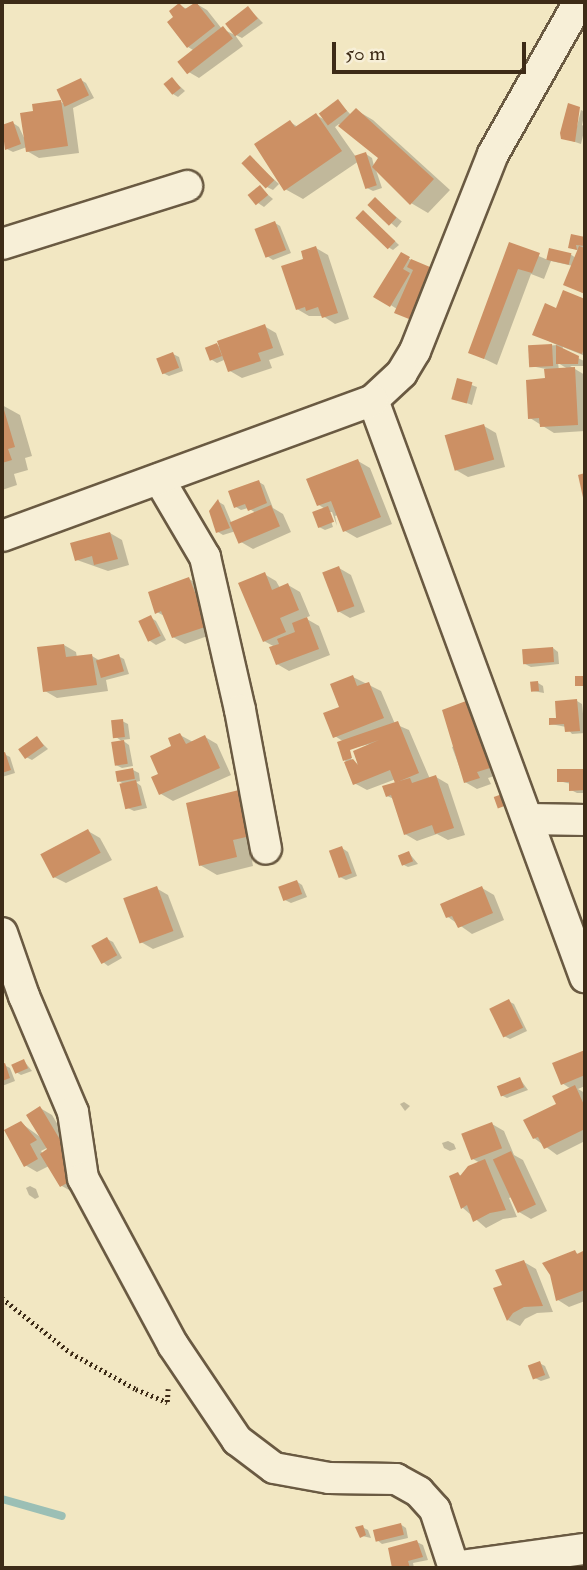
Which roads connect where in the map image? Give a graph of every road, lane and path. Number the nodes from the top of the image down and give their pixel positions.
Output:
1 (571, 4) edge
2 (187, 186) dead end
3 (2, 244) edge
4 (373, 400) junction
5 (159, 479) junction
6 (2, 536) edge
7 (529, 819) junction
8 (585, 820) edge
9 (266, 849) dead end
10 (2, 933) edge
11 (585, 977) edge
12 (2, 1298) edge
13 (173, 1345) junction
14 (585, 1549) edge
15 (454, 1567) edge

1 - 4 street
2 - 3 street
4 - 5 street
4 - 7 street
5 - 6 street
5 - 9 street
7 - 8 street
7 - 11 street
10 - 13 street
12 - 13 path
13 - 15 street
14 - 15 street

